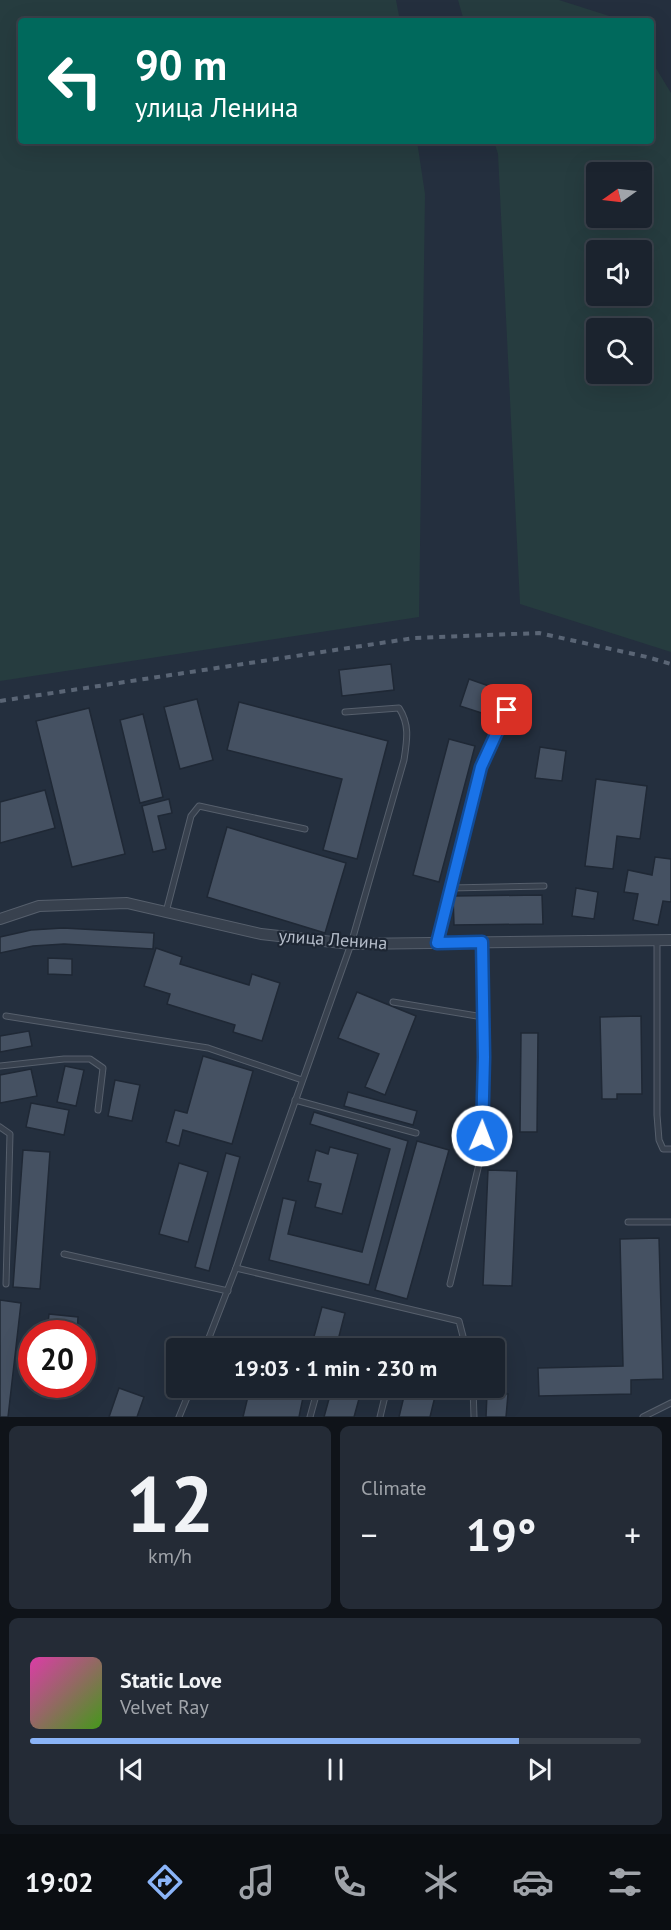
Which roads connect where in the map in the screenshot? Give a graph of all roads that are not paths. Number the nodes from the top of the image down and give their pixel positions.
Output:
1 (507, 710) dead end
2 (345, 712) dead end
3 (304, 830) dead end
4 (544, 886) dead end
5 (450, 888) junction
6 (166, 912) junction
7 (0, 919) edge
8 (657, 940) junction
9 (671, 940) edge
10 (482, 942) junction
11 (437, 943) junction
12 (351, 944) junction
13 (393, 1002) dead end
14 (6, 1016) dead end
15 (483, 1017) junction
16 (0, 1066) edge
17 (303, 1080) junction
18 (296, 1100) junction
19 (98, 1110) dead end
20 (0, 1127) edge
21 (416, 1133) dead end
22 (671, 1149) edge
23 (671, 1221) edge
24 (628, 1222) dead end
25 (64, 1254) dead end
26 (236, 1269) junction
27 (6, 1284) dead end
28 (450, 1284) dead end
29 (228, 1291) junction
30 (209, 1338) edge
31 (463, 1338) edge
32 (186, 1398) edge
33 (315, 1398) edge
34 (385, 1398) edge
35 (473, 1398) edge
36 (671, 1403) edge
37 (179, 1417) edge
38 (310, 1417) edge
39 (380, 1417) edge
40 (474, 1417) edge
41 (643, 1417) edge

1 - 5 lane
2 - 12 lane
3 - 6 lane
4 - 5 lane
5 - 11 lane
6 - 7 street, улица Ленина
6 - 12 street, улица Ленина
8 - 9 street, улица Ленина
8 - 10 street, улица Ленина
8 - 22 lane
10 - 11 street, улица Ленина
10 - 15 lane
11 - 12 street, улица Ленина
12 - 17 lane
13 - 15 lane
14 - 17 lane
15 - 28 lane
16 - 19 lane
17 - 18 lane
18 - 21 lane
18 - 26 lane
20 - 27 lane
23 - 24 lane
25 - 29 lane
26 - 29 lane
26 - 31 lane
29 - 30 lane
32 - 37 lane
33 - 38 lane
34 - 39 lane
35 - 40 lane
36 - 41 lane

